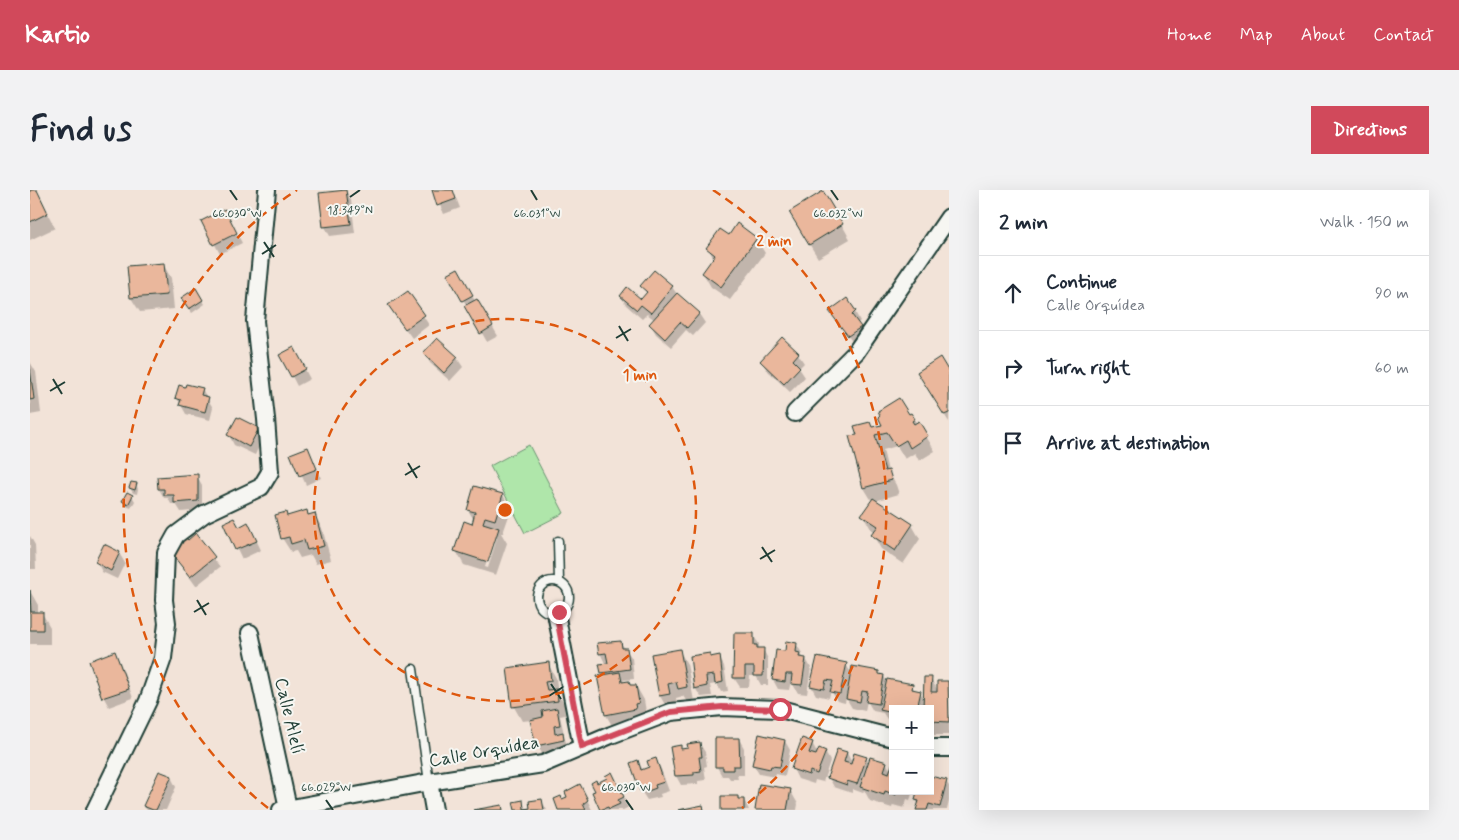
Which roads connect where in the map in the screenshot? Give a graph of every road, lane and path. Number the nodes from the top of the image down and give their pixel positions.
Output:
1 (267, 190) edge
2 (949, 218) edge
3 (795, 413) dead end
4 (558, 541) dead end
5 (559, 582) junction
6 (556, 613) junction
7 (250, 633) dead end
8 (413, 669) dead end
9 (889, 737) edge
10 (582, 747) junction
11 (934, 748) edge
12 (949, 748) edge
13 (428, 782) junction
14 (285, 809) edge
15 (95, 810) edge
16 (434, 810) edge

1 - 15 street
2 - 3 street
4 - 5 lane
5 - 6 lane
5 - 6 lane
6 - 10 street
7 - 14 street, Calle Alelí
8 - 13 lane
9 - 10 street, Calle Orquídea
10 - 13 street, Calle Orquídea
11 - 12 street
13 - 14 street, Calle Orquídea
13 - 16 street

